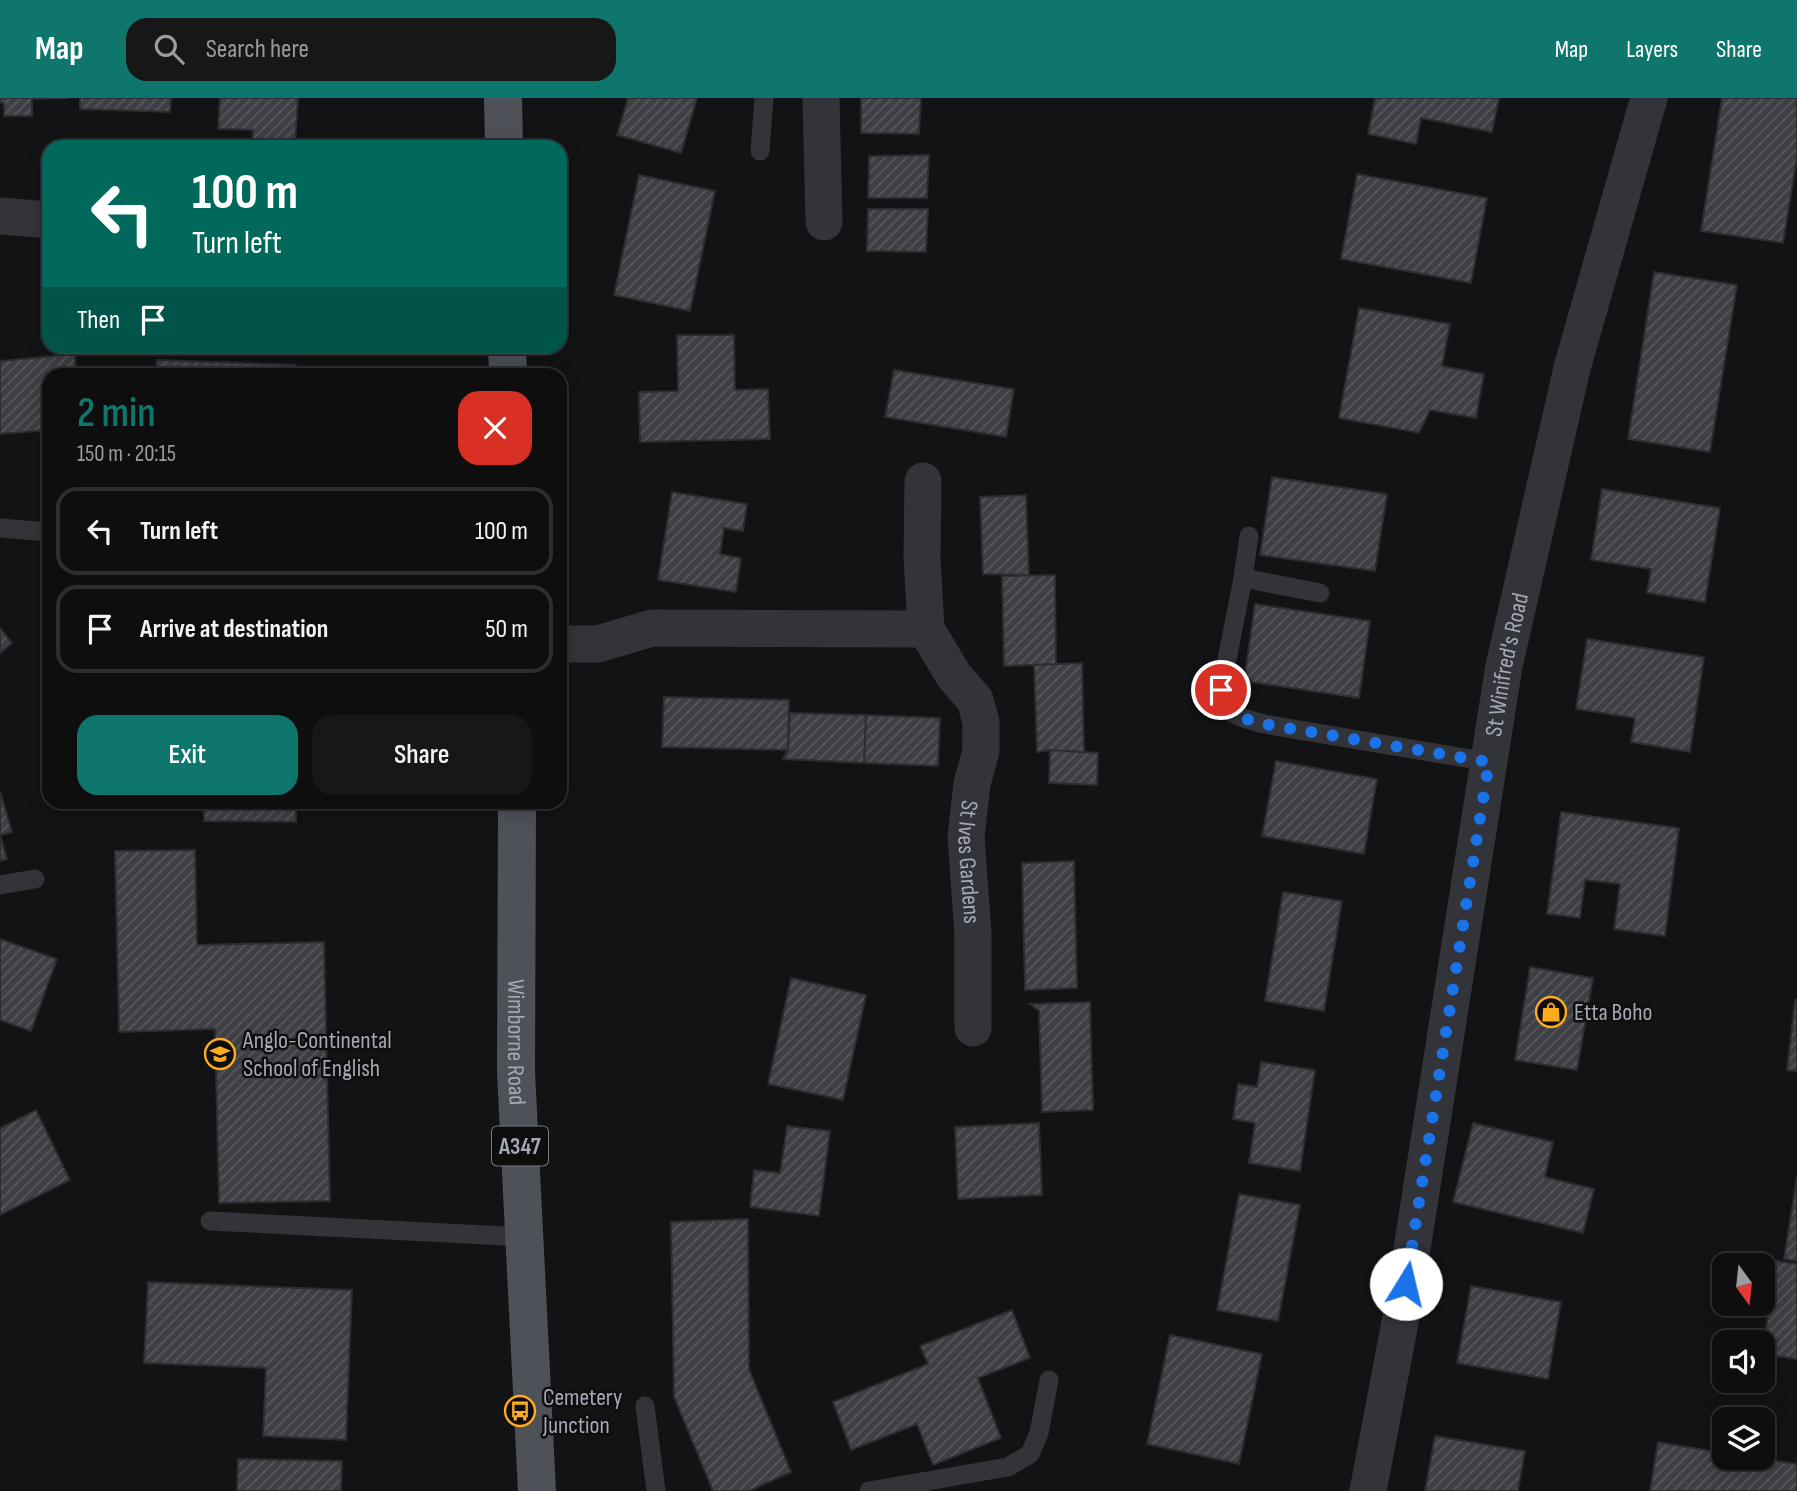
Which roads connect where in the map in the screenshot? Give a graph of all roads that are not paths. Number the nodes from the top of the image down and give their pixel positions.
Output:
1 (503, 98) edge
2 (764, 98) edge
3 (821, 98) edge
4 (1644, 99) edge
5 (504, 140) edge
6 (760, 151) dead end
7 (0, 216) edge
8 (42, 219) edge
9 (824, 222) dead end
10 (923, 481) dead end
11 (0, 528) edge
12 (42, 531) edge
13 (1249, 536) dead end
14 (1243, 578) junction
15 (1320, 593) dead end
16 (926, 629) junction
17 (567, 644) edge
18 (1489, 762) junction
19 (517, 809) edge
20 (35, 879) dead end
21 (0, 885) edge
22 (974, 1028) dead end
23 (210, 1221) dead end
24 (525, 1237) junction
25 (1049, 1380) dead end
26 (645, 1406) dead end
27 (537, 1491) edge
28 (656, 1491) edge
29 (869, 1491) edge
30 (1368, 1491) edge

1 - 5 main road
2 - 6 lane
3 - 9 street
4 - 18 street, St Winifred's Road
7 - 8 street
10 - 16 street, St Ives Gardens
11 - 12 lane
13 - 14 lane
14 - 15 lane
14 - 18 lane
16 - 17 street
16 - 22 street, St Ives Gardens
18 - 30 street, St Winifred's Road
19 - 24 main road, Wimborne Road / A347
20 - 21 lane
23 - 24 lane
24 - 27 main road, Wimborne Road / A347
25 - 29 lane
26 - 28 lane

